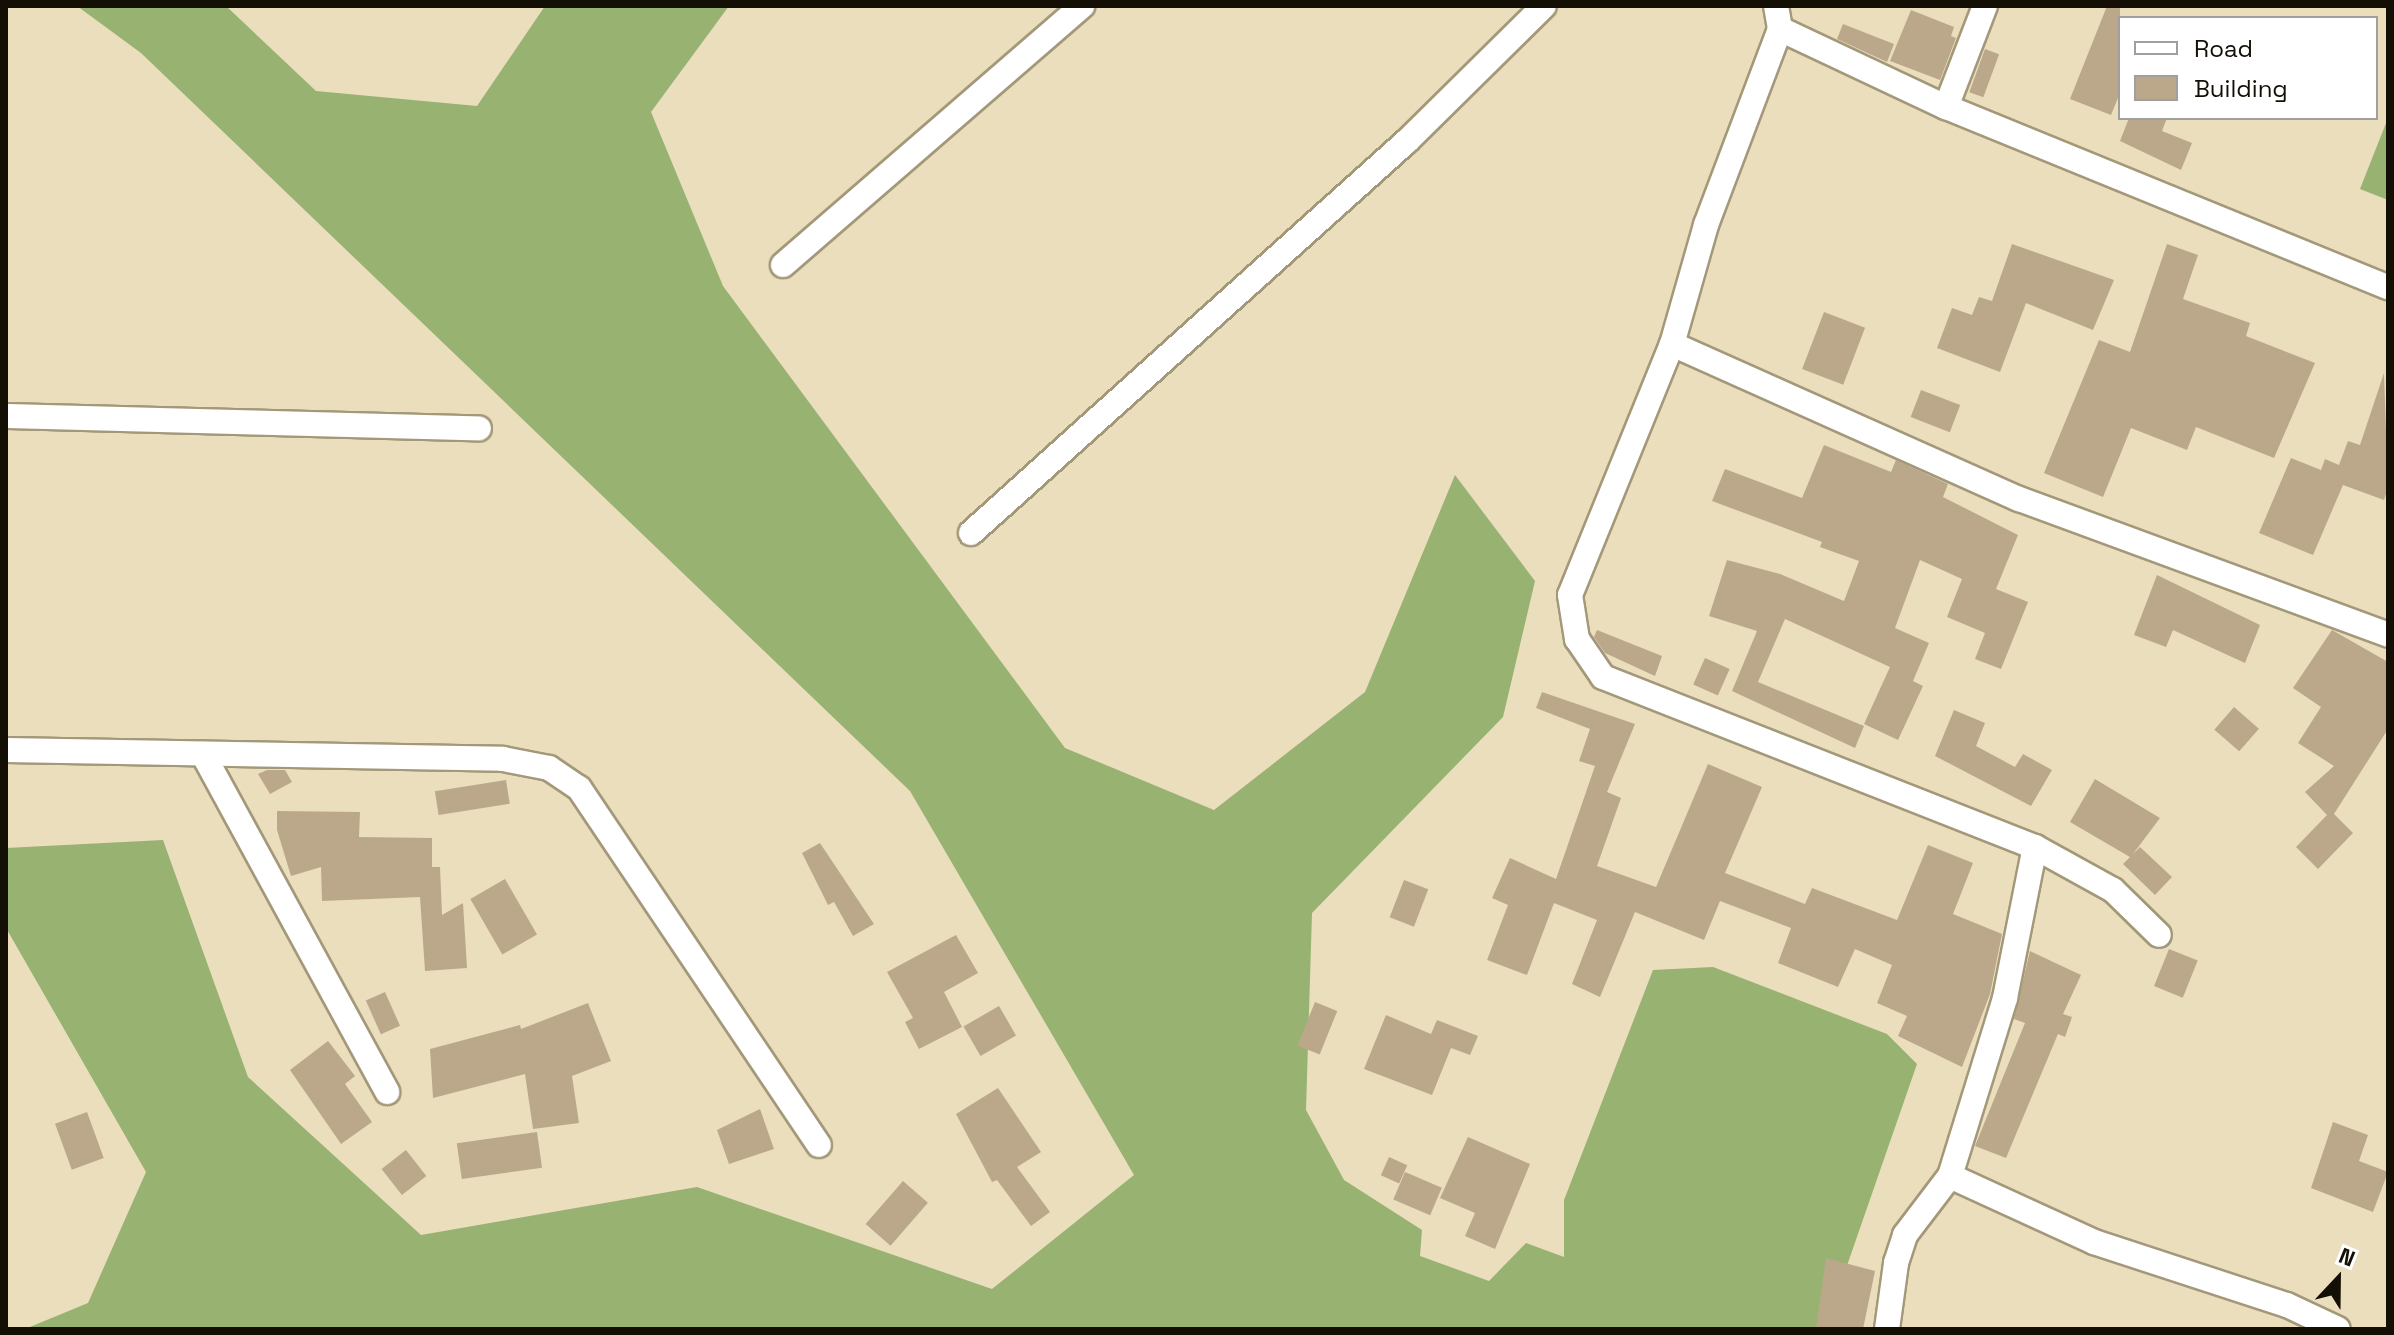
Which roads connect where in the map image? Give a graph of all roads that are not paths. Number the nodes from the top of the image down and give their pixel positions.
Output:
1 (1082, 6) edge
2 (1544, 6) edge
3 (1985, 6) edge
4 (1778, 18) edge
5 (1946, 107) junction
6 (783, 265) dead end
7 (2388, 287) edge
8 (1672, 344) junction
9 (6, 416) edge
10 (479, 428) dead end
11 (971, 533) dead end
12 (2388, 635) edge
13 (6, 750) edge
14 (203, 754) junction
15 (2035, 847) junction
16 (2159, 935) dead end
17 (387, 1092) dead end
18 (819, 1145) dead end
19 (1950, 1176) junction
20 (1887, 1329) edge
21 (2338, 1329) edge

1 - 6 street
2 - 11 street
3 - 5 street
4 - 5 street
4 - 8 street
5 - 7 street
8 - 12 street
8 - 15 street
9 - 10 street
13 - 14 street
14 - 17 street
14 - 18 street
15 - 16 street
15 - 19 street
19 - 20 street
19 - 21 street

